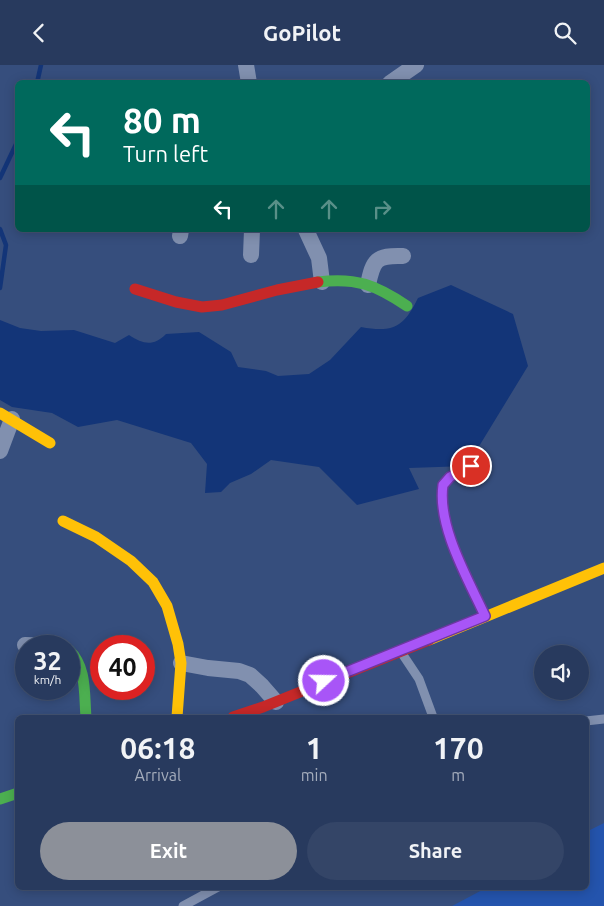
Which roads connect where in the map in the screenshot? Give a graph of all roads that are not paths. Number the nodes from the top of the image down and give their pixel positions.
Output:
1 (246, 65) edge
2 (416, 65) edge
3 (248, 80) edge
4 (394, 80) edge
5 (252, 232) edge
6 (307, 232) edge
7 (251, 255) dead end
8 (403, 256) dead end
9 (322, 282) junction
10 (368, 285) junction
11 (136, 289) dead end
12 (407, 306) dead end
13 (6, 416) edge
14 (50, 443) dead end
15 (0, 451) edge
16 (471, 466) dead end
17 (63, 521) dead end
18 (604, 567) edge
19 (485, 616) junction
20 (400, 651) junction
21 (181, 663) junction
22 (80, 667) edge
23 (276, 702) junction
24 (86, 715) edge
25 (177, 715) edge
26 (239, 715) edge
27 (432, 715) edge
28 (604, 719) edge
29 (589, 721) edge
30 (15, 794) edge
31 (0, 799) edge
32 (212, 890) edge
33 (183, 906) edge

1 - 3 street
2 - 4 street
5 - 7 street
6 - 9 street
8 - 10 street
9 - 10 street
9 - 11 street
10 - 12 street
13 - 14 street
13 - 15 street
16 - 19 lane
17 - 21 street
18 - 19 street
19 - 20 street
20 - 23 street
20 - 27 lane
21 - 23 street
21 - 25 street
22 - 24 street
23 - 26 street
28 - 29 lane
30 - 31 street
32 - 33 lane

